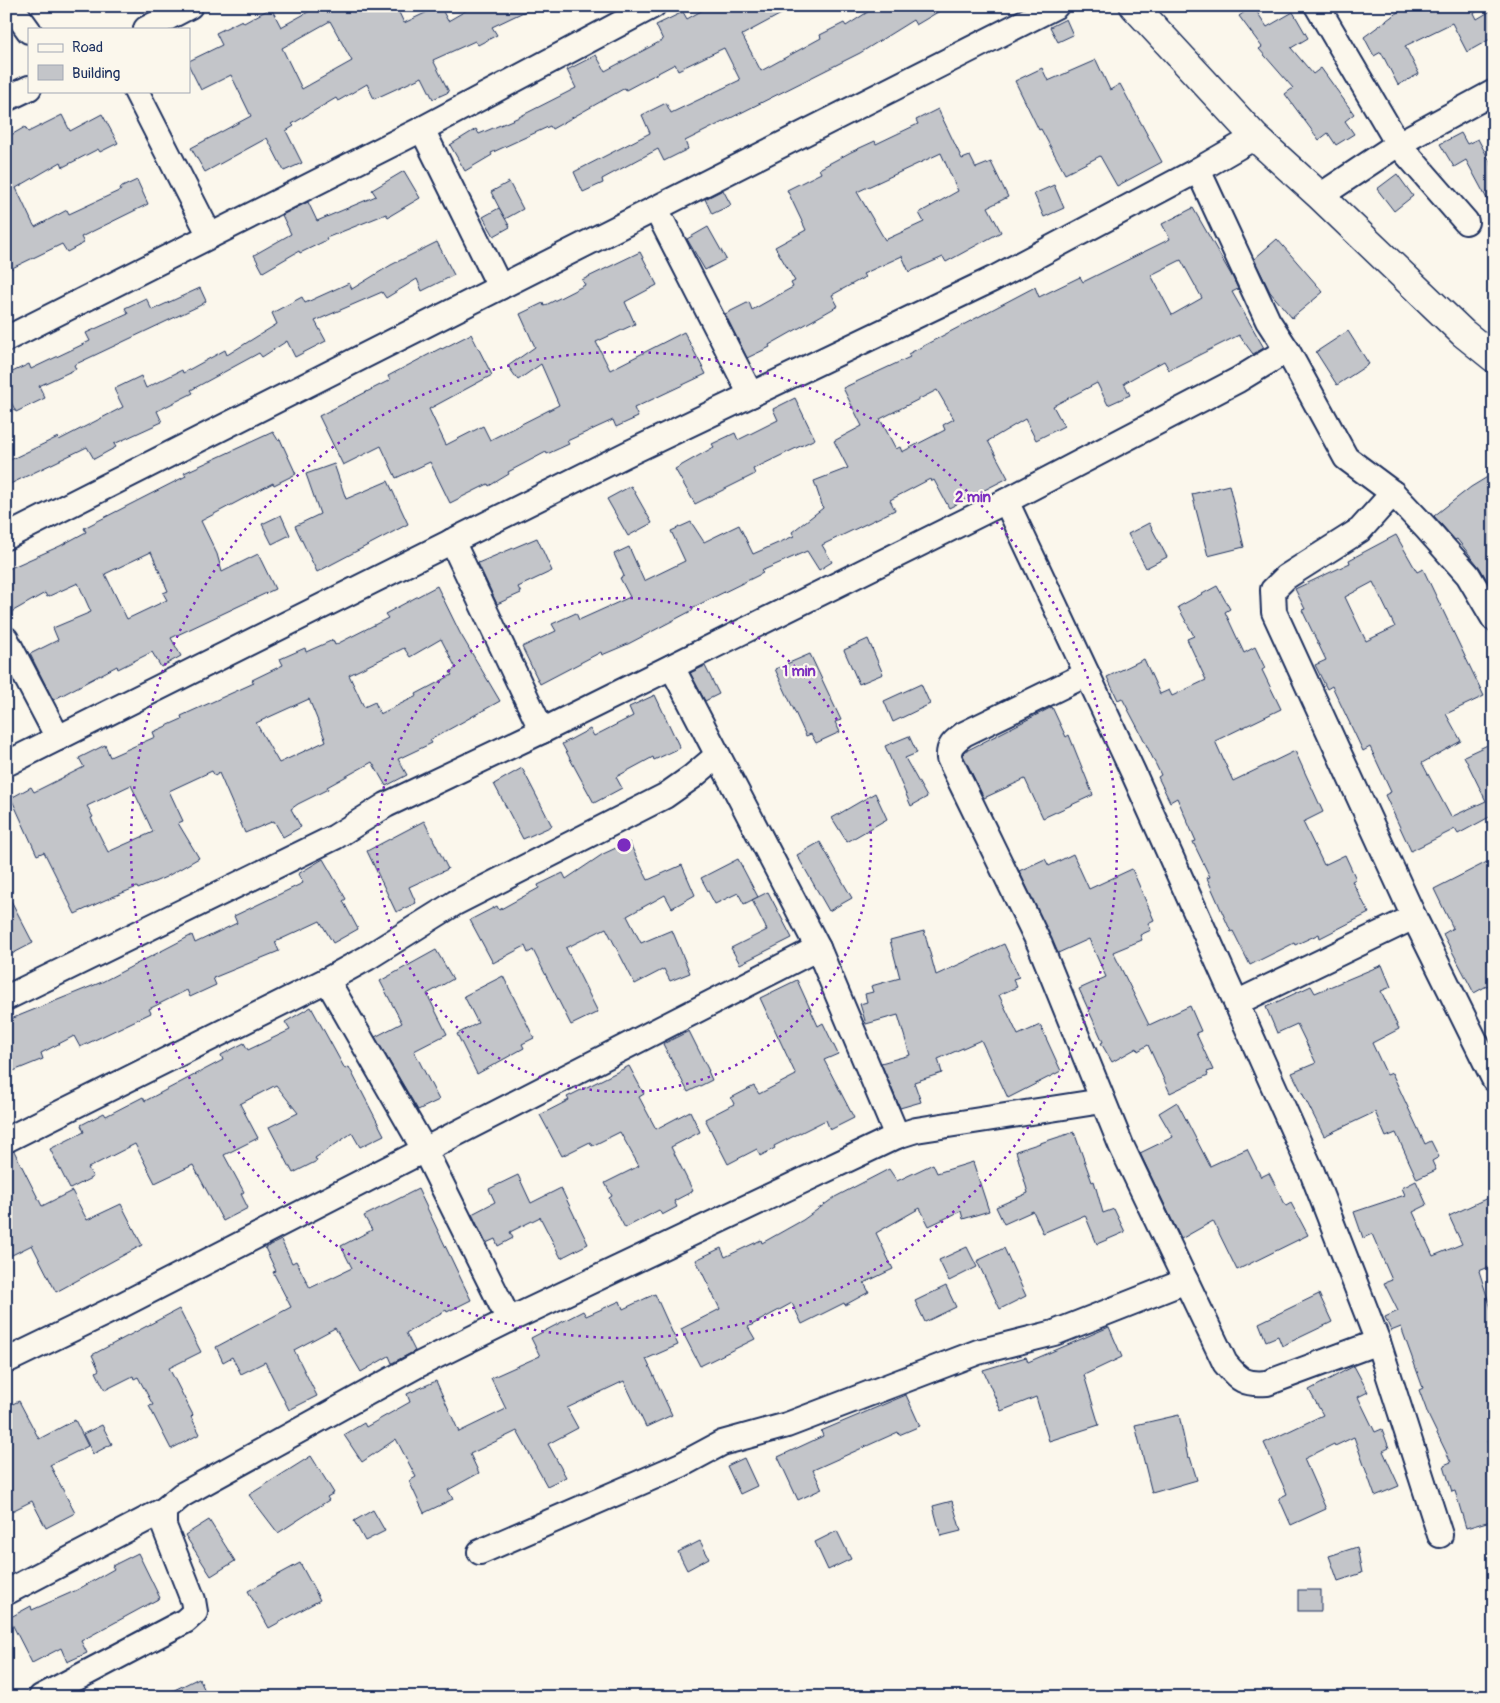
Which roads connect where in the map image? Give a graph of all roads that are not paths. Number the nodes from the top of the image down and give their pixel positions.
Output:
1 (10, 6) edge
2 (190, 6) edge
3 (653, 6) edge
4 (1056, 6) edge
5 (1134, 6) edge
6 (1317, 6) edge
7 (148, 28) edge
8 (28, 30) edge
9 (28, 88) edge
10 (137, 92) edge
11 (1494, 92) edge
12 (6, 99) edge
13 (422, 129) junction
14 (1256, 137) junction
15 (1398, 144) junction
16 (1198, 170) junction
17 (1320, 196) junction
18 (656, 209) junction
19 (1466, 222) dead end
20 (210, 236) junction
21 (500, 287) junction
22 (6, 339) edge
23 (1287, 350) junction
24 (1494, 358) edge
25 (751, 395) junction
26 (1393, 493) junction
27 (1006, 501) junction
28 (6, 537) edge
29 (452, 542) junction
30 (1494, 619) edge
31 (6, 639) edge
32 (672, 667) junction
33 (1087, 674) junction
34 (542, 731) junction
35 (58, 738) junction
36 (718, 755) junction
37 (6, 764) edge
38 (1414, 917) junction
39 (818, 948) junction
40 (327, 980) junction
41 (6, 998) edge
42 (1236, 1003) junction
43 (1494, 1078) edge
44 (1102, 1101) junction
45 (897, 1136) junction
46 (6, 1140) edge
47 (424, 1150) junction
48 (1186, 1281) junction
49 (509, 1320) junction
50 (1378, 1342) junction
51 (6, 1361) edge
52 (164, 1510) junction
53 (1440, 1535) dead end
54 (480, 1552) dead end
55 (7, 1592) edge
56 (41, 1697) edge

1 - 8 street
2 - 7 street
3 - 13 street
4 - 18 street
5 - 14 main road
6 - 15 street
9 - 12 street
10 - 20 street
11 - 15 street
13 - 20 street
13 - 21 street
14 - 16 street
14 - 17 main road
15 - 17 street
15 - 19 street
16 - 23 street
16 - 25 street
17 - 24 main road
18 - 21 street
18 - 25 street
20 - 22 street
21 - 28 street
23 - 26 street
23 - 27 street
25 - 29 street
26 - 30 street
26 - 38 street
27 - 32 street
27 - 33 street
29 - 34 street
29 - 35 street
31 - 35 street
32 - 34 street
32 - 36 street
33 - 42 street
33 - 44 street
34 - 41 street
35 - 37 street
36 - 39 street
36 - 40 street
38 - 42 street
38 - 43 street
39 - 45 street
39 - 47 street
40 - 46 street
40 - 47 street
42 - 50 street
44 - 45 street
44 - 48 street
45 - 49 street
47 - 49 street
47 - 51 street
48 - 50 street
48 - 54 street
49 - 52 street
50 - 53 street
52 - 55 street
52 - 56 street

